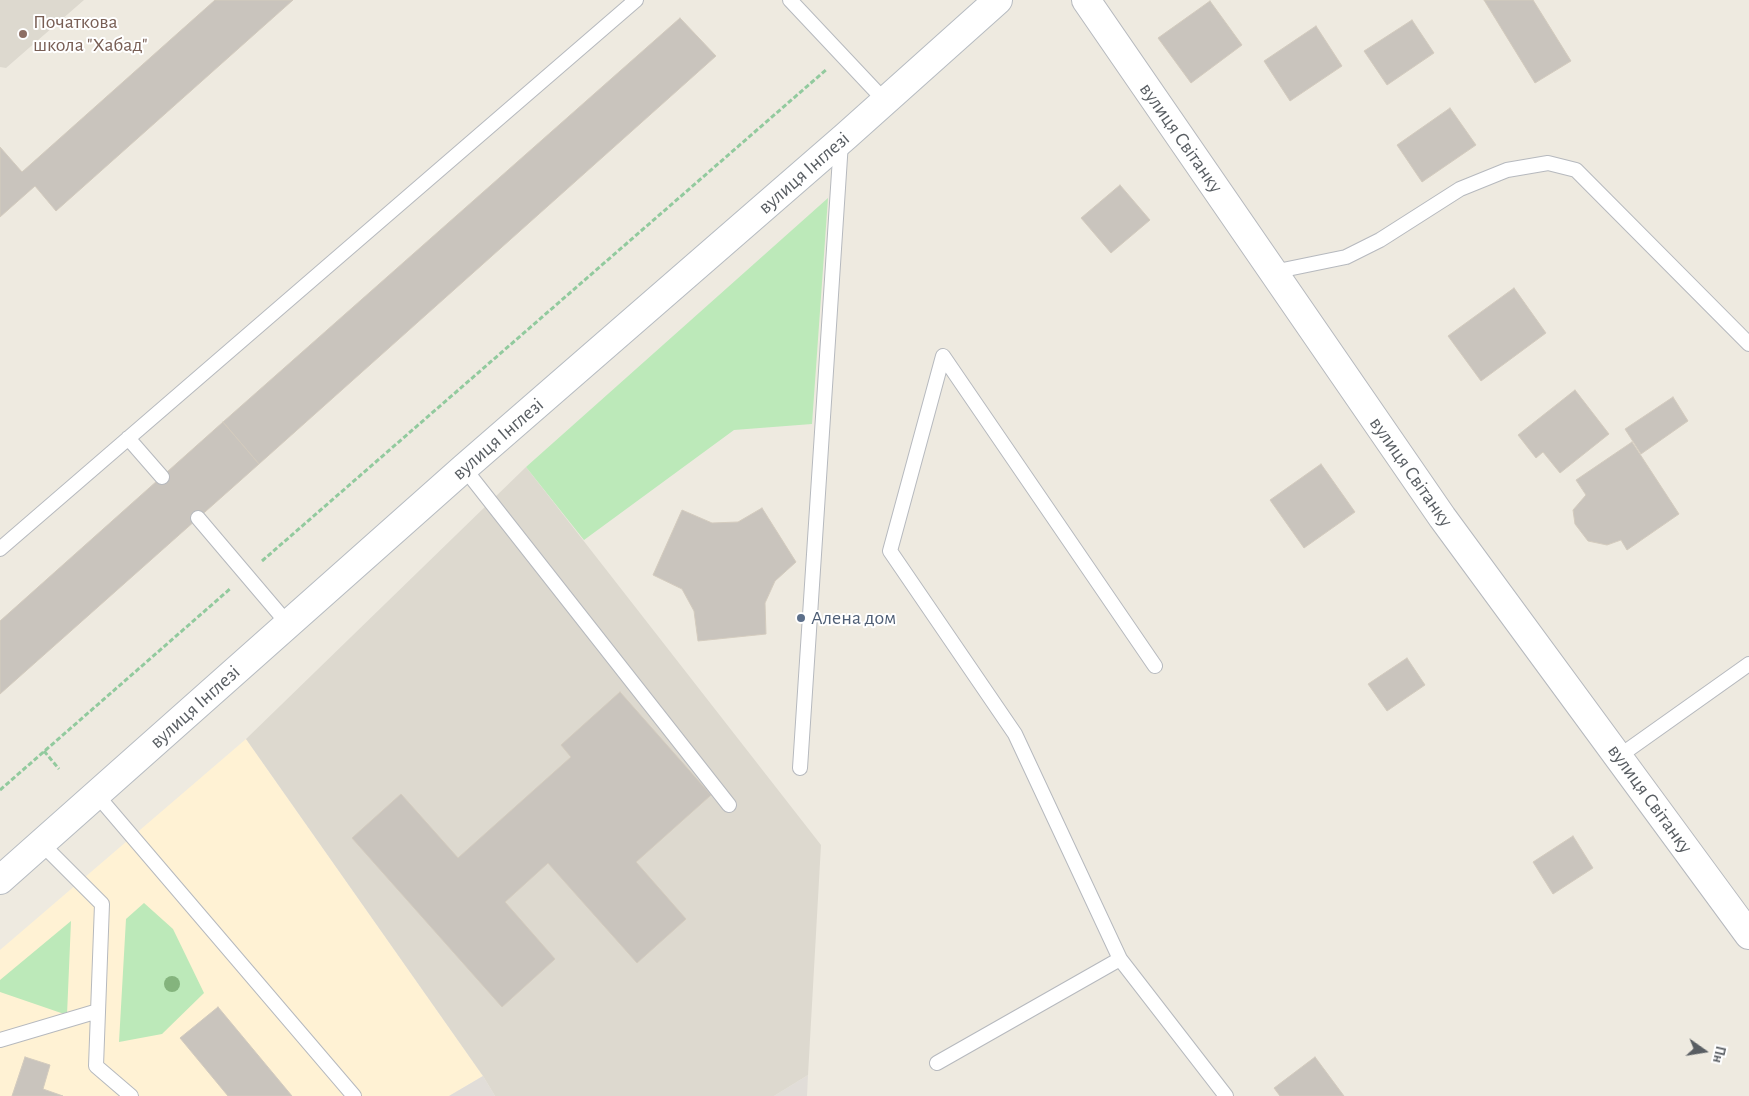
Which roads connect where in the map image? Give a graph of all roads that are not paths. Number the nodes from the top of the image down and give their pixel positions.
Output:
1 (636, 0) edge
2 (790, 0) edge
3 (998, 0) edge
4 (1086, 0) edge
5 (885, 101) junction
6 (841, 141) junction
7 (1273, 272) junction
8 (1749, 344) edge
9 (128, 438) junction
10 (464, 468) junction
11 (162, 477) dead end
12 (198, 518) dead end
13 (0, 549) edge
14 (288, 624) junction
15 (1749, 664) edge
16 (1155, 666) dead end
17 (1618, 757) junction
18 (800, 768) dead end
19 (96, 794) junction
20 (729, 805) dead end
21 (41, 843) junction
22 (0, 880) edge
23 (1749, 935) edge
24 (1120, 959) junction
25 (98, 1011) junction
26 (0, 1040) edge
27 (937, 1063) dead end
28 (131, 1096) edge
29 (354, 1096) edge
30 (1226, 1096) edge

1 - 9 lane
2 - 5 lane
3 - 5 main road, вулиця Інглезі
4 - 7 main road, вулиця Світанку
5 - 6 main road, вулиця Інглезі
6 - 10 main road, вулиця Інглезі
6 - 18 lane
7 - 8 lane
7 - 17 main road, вулиця Світанку
9 - 11 lane
9 - 13 lane
10 - 14 main road, вулиця Інглезі
10 - 20 lane
12 - 14 lane
14 - 19 main road, вулиця Інглезі
15 - 17 lane
16 - 24 lane
17 - 23 main road, вулиця Світанку
19 - 21 main road, вулиця Інглезі
19 - 29 lane
21 - 22 main road, вулиця Інглезі
21 - 25 lane
24 - 27 lane
24 - 30 lane
25 - 26 lane
25 - 28 lane

